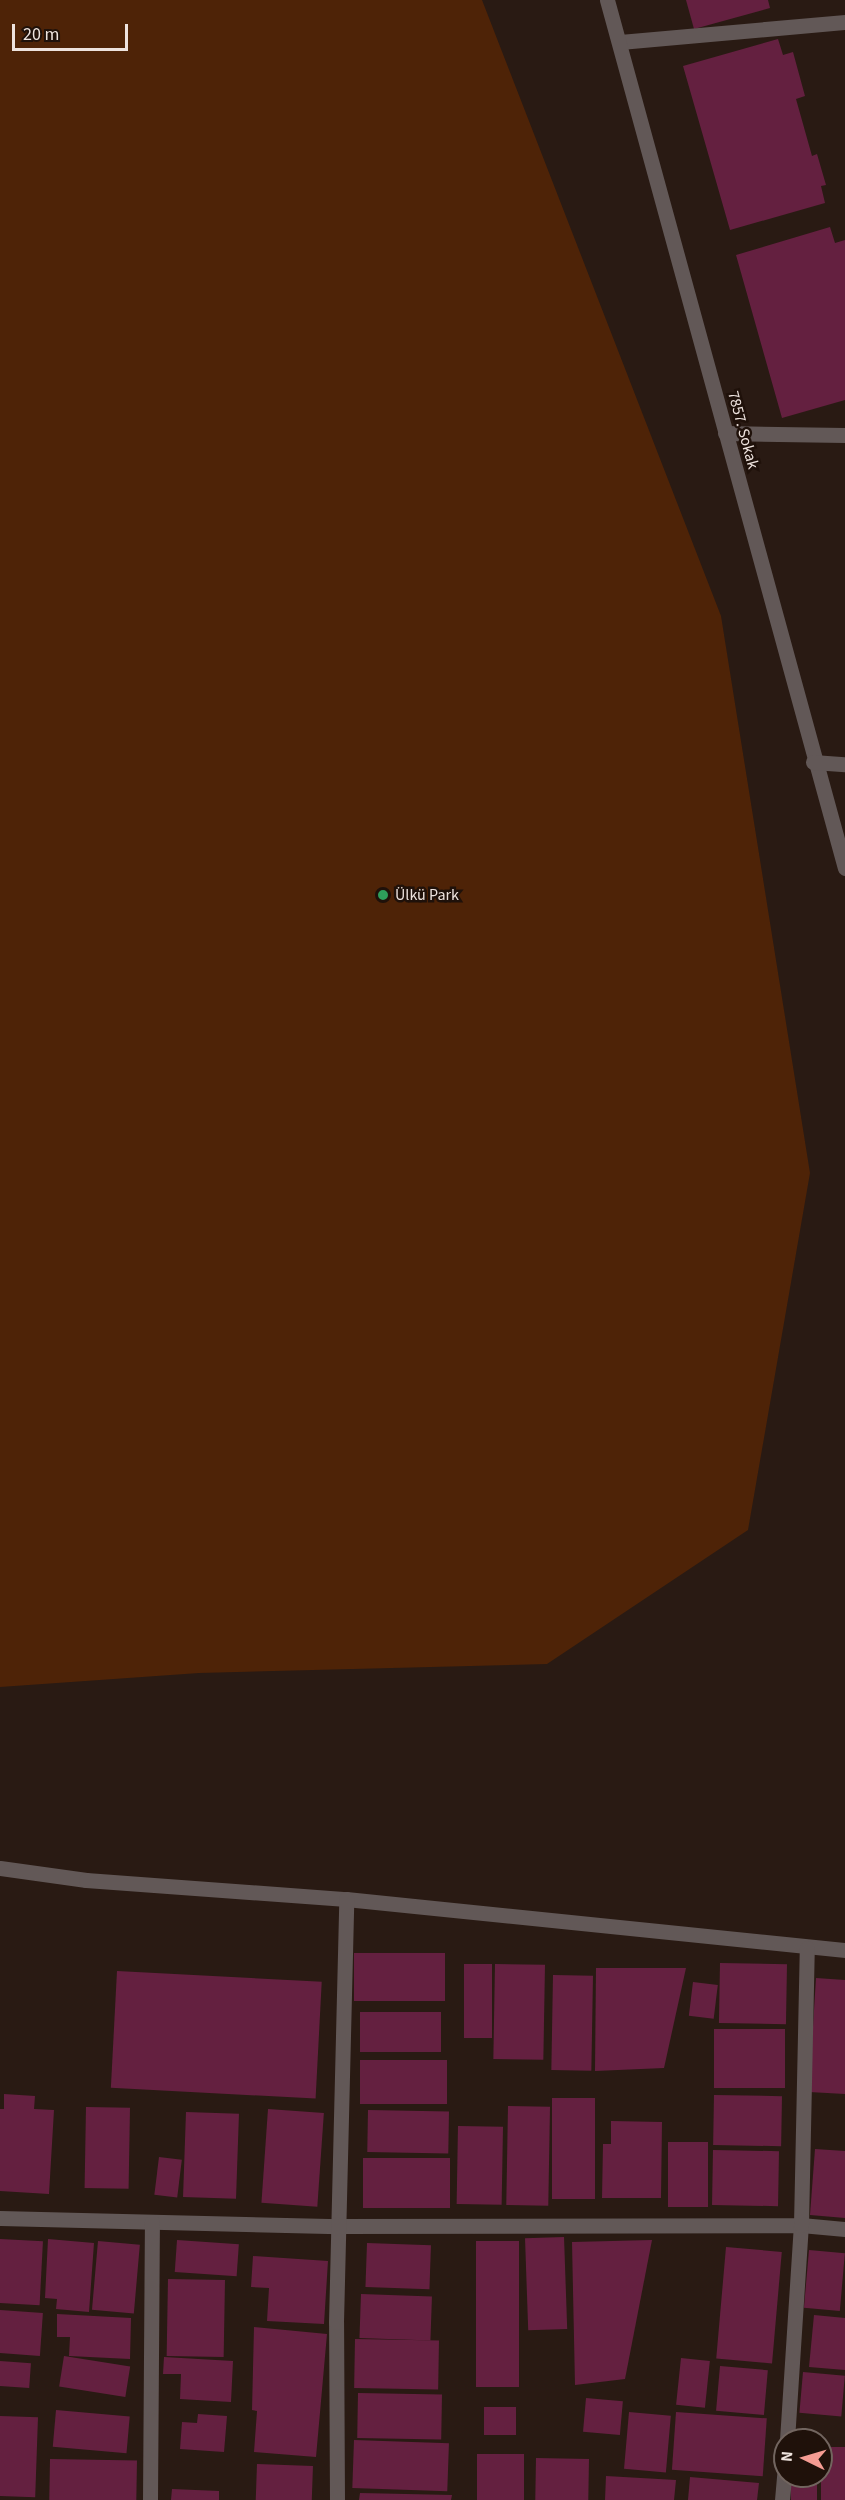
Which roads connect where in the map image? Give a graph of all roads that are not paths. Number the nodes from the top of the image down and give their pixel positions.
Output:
1 (607, 0) edge
2 (845, 22) edge
3 (620, 42) junction
4 (725, 433) junction
5 (845, 435) edge
6 (813, 762) junction
7 (845, 764) edge
8 (845, 868) edge
9 (0, 1868) edge
10 (346, 1899) junction
11 (807, 1948) junction
12 (845, 1950) edge
13 (0, 2218) edge
14 (152, 2222) junction
15 (801, 2225) junction
16 (339, 2226) junction
17 (845, 2229) edge
18 (787, 2428) edge
19 (150, 2500) edge
20 (337, 2500) edge

1 - 3 street, 7857. Sokak
2 - 3 street
3 - 4 street, 7857. Sokak
4 - 5 street
4 - 6 street, 7857. Sokak
6 - 7 street
6 - 8 street, 7857. Sokak
9 - 10 street
10 - 11 street
10 - 16 street
11 - 12 street
11 - 15 street
13 - 14 street
14 - 16 street
14 - 19 street
15 - 16 street
15 - 17 street
15 - 18 street
16 - 20 street

